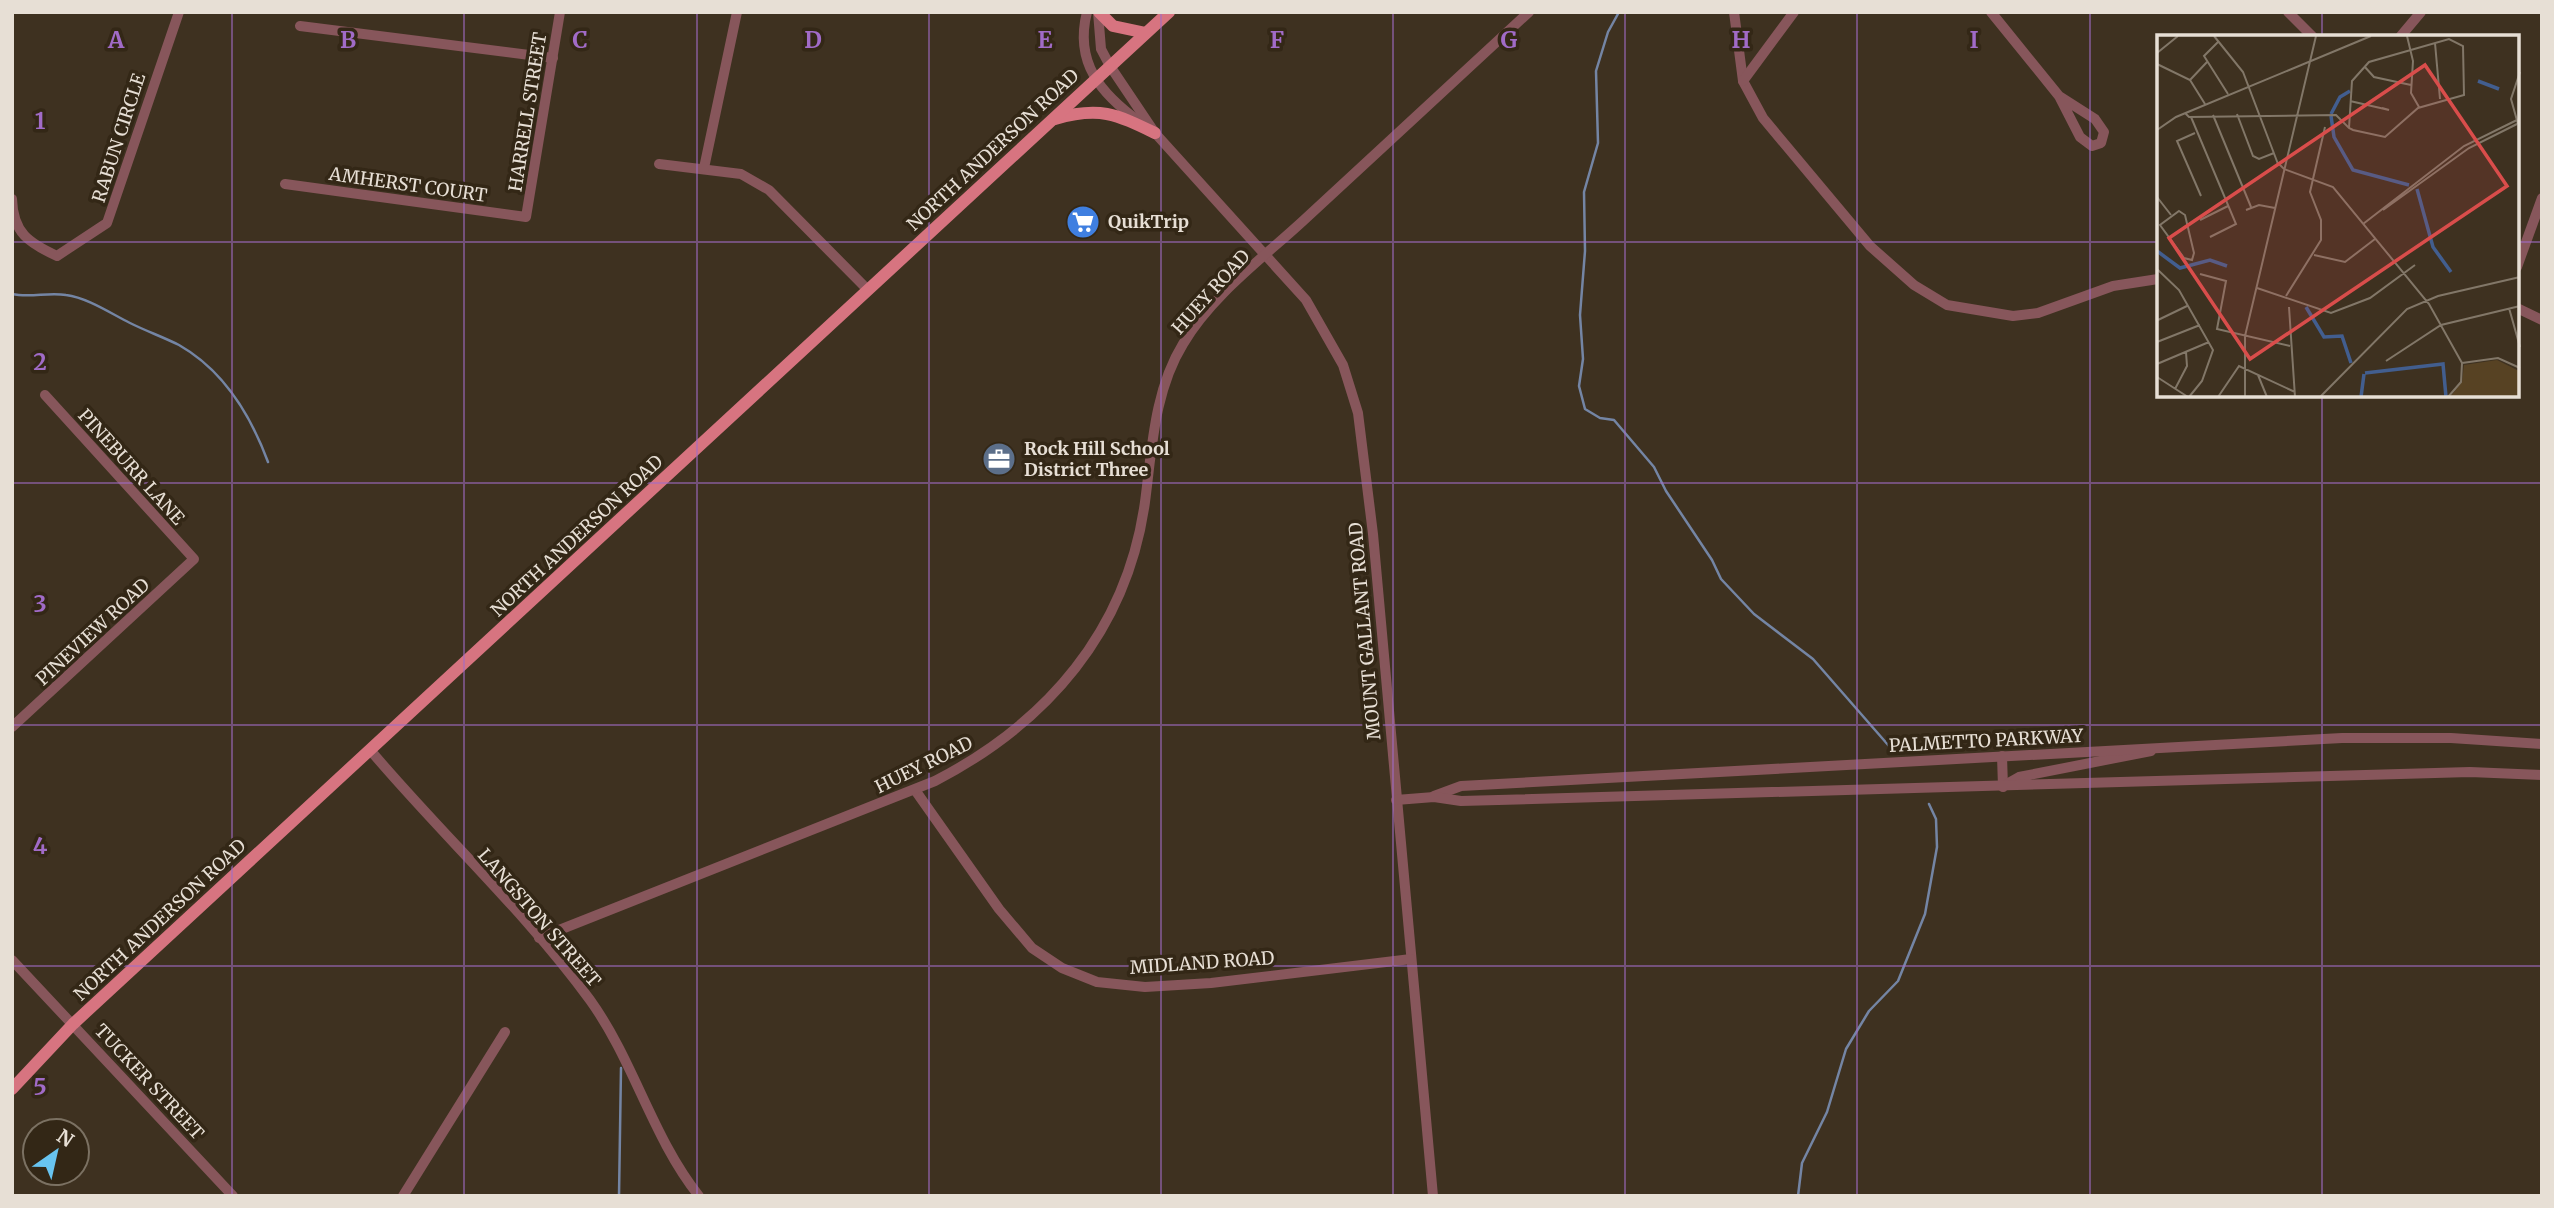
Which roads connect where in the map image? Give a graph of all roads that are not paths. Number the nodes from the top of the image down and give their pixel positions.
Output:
1 (179, 12) edge
2 (560, 12) edge
3 (737, 12) edge
4 (1087, 12) edge
5 (1099, 12) edge
6 (1169, 12) edge
7 (1529, 12) edge
8 (1734, 12) edge
9 (1794, 12) edge
10 (1991, 12) edge
11 (2288, 12) edge
12 (2421, 12) edge
13 (300, 26) dead end
14 (1146, 33) junction
15 (2311, 35) edge
16 (2402, 35) edge
17 (553, 58) junction
18 (1110, 66) junction
19 (1096, 79) junction
20 (1744, 81) junction
21 (2059, 96) junction
22 (1052, 121) junction
23 (1155, 133) junction
24 (659, 164) dead end
25 (704, 169) junction
26 (285, 184) dead end
27 (2542, 198) edge
28 (12, 199) edge
29 (526, 217) joint
30 (1267, 255) junction
31 (2519, 261) edge
32 (2157, 279) edge
33 (867, 289) junction
34 (2519, 309) edge
35 (2542, 320) edge
36 (45, 395) dead end
37 (194, 559) joint
38 (12, 727) edge
39 (2542, 744) edge
40 (2159, 748) junction
41 (371, 751) junction
42 (2002, 756) junction
43 (2542, 775) edge
44 (2003, 787) junction
45 (915, 790) junction
46 (1434, 797) junction
47 (1396, 800) junction
48 (539, 938) junction
49 (1412, 959) junction
50 (12, 960) edge
51 (73, 1024) junction
52 (505, 1032) dead end
53 (12, 1089) edge
54 (233, 1196) edge
55 (403, 1196) edge
56 (699, 1196) edge
57 (1433, 1196) edge

1 - 28 street, RABUN CIRCLE
2 - 17 street, HARRELL STREET
3 - 25 street
4 - 19 street, MOUNT GALLANT ROAD
5 - 14 main road
5 - 18 street, MOUNT GALLANT ROAD
6 - 14 main road, NORTH ANDERSON ROAD
7 - 30 street, HUEY ROAD
8 - 20 street
9 - 20 street
10 - 21 street
11 - 15 street
12 - 16 street
13 - 17 street
14 - 18 main road, NORTH ANDERSON ROAD
17 - 29 street, HARRELL STREET
18 - 19 main road, NORTH ANDERSON ROAD
18 - 23 street, MOUNT GALLANT ROAD
19 - 22 main road, NORTH ANDERSON ROAD
19 - 23 street, MOUNT GALLANT ROAD
20 - 32 street
21 - 21 street
22 - 23 main road
22 - 33 main road, NORTH ANDERSON ROAD
23 - 30 street, MOUNT GALLANT ROAD
24 - 25 street
25 - 33 street
26 - 29 street, AMHERST COURT
27 - 31 street
30 - 45 street, HUEY ROAD
30 - 47 street, MOUNT GALLANT ROAD
33 - 41 main road, NORTH ANDERSON ROAD
34 - 35 street
36 - 37 street, PINEBURR LANE
37 - 38 street, PINEVIEW ROAD
39 - 40 street, PALMETTO PARKWAY
40 - 42 street, PALMETTO PARKWAY
40 - 44 street
41 - 48 street, LANGSTON STREET
41 - 51 main road, NORTH ANDERSON ROAD
42 - 44 street
42 - 46 street, PALMETTO PARKWAY
43 - 44 street, PALMETTO PARKWAY
44 - 46 street, PALMETTO PARKWAY
45 - 48 street, HUEY ROAD
45 - 49 street, MIDLAND ROAD
46 - 47 street, PALMETTO PARKWAY
47 - 49 street, MOUNT GALLANT ROAD
48 - 56 street, LANGSTON STREET
49 - 57 street, MOUNT GALLANT ROAD
50 - 51 street, TUCKER STREET
51 - 53 main road, NORTH ANDERSON ROAD
51 - 54 street, TUCKER STREET
52 - 55 street

